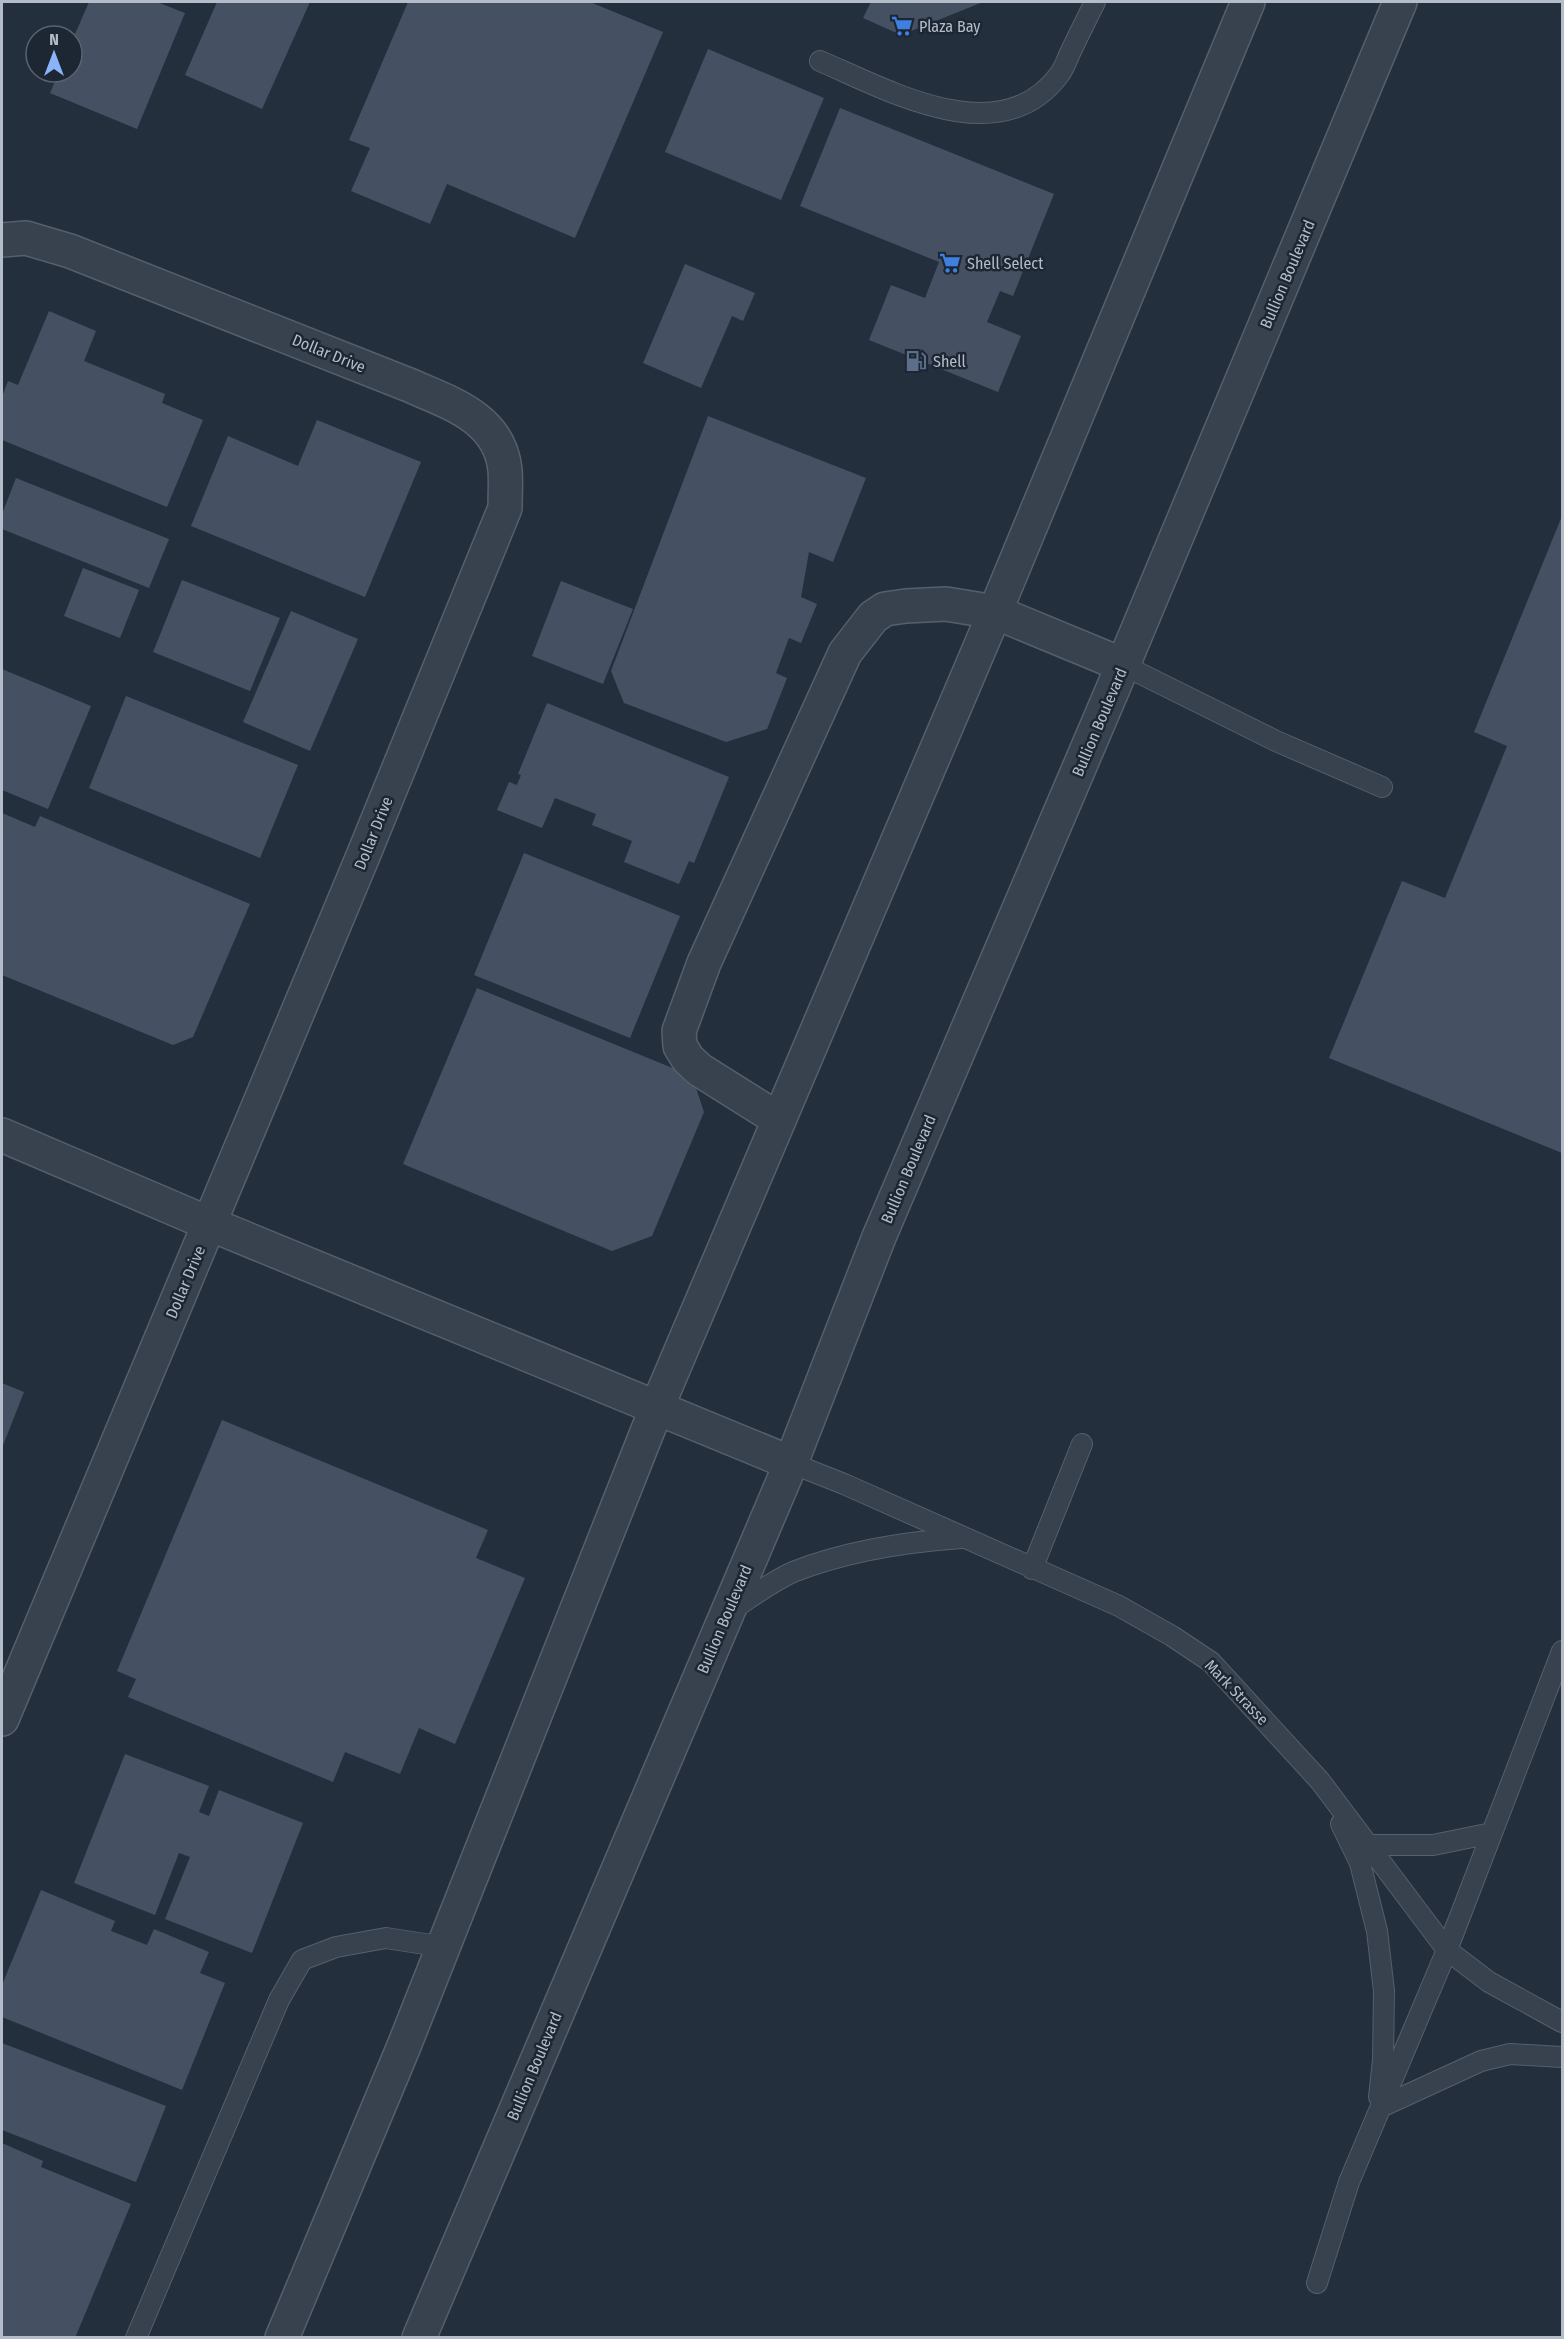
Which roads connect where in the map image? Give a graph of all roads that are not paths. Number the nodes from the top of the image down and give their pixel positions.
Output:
1 (1095, 2) edge
2 (1248, 2) edge
3 (1400, 2) edge
4 (820, 61) dead end
5 (2, 240) edge
6 (996, 612) junction
7 (1123, 666) junction
8 (1383, 787) dead end
9 (778, 1119) junction
10 (2, 1135) edge
11 (210, 1224) junction
12 (657, 1407) junction
13 (1082, 1444) dead end
14 (791, 1463) junction
15 (967, 1538) junction
16 (1032, 1569) junction
17 (726, 1613) junction
18 (1563, 1652) edge
19 (2, 1719) edge
20 (1320, 1781) junction
21 (1492, 1833) junction
22 (1368, 1845) junction
23 (444, 1947) junction
24 (1447, 1950) junction
25 (1563, 2022) edge
26 (1563, 2057) edge
27 (1379, 2112) junction
28 (1317, 2283) dead end
29 (136, 2337) edge
30 (282, 2337) edge
31 (419, 2337) edge

1 - 4 lane
2 - 6 street
3 - 7 street, Bullion Boulevard
5 - 11 street, Dollar Drive
6 - 7 street
6 - 9 street
6 - 9 street
7 - 8 lane
7 - 14 street, Bullion Boulevard
9 - 12 street
10 - 11 street
11 - 12 street
11 - 19 street, Dollar Drive
12 - 14 street
12 - 23 street
13 - 16 lane
14 - 15 lane, Mark Strasse
14 - 17 street, Bullion Boulevard
15 - 16 lane, Mark Strasse
15 - 17 lane
16 - 20 lane, Mark Strasse
17 - 31 street, Bullion Boulevard
18 - 21 lane
20 - 22 lane, Mark Strasse
20 - 27 lane
21 - 22 lane
21 - 24 lane
22 - 24 lane, Mark Strasse
23 - 29 lane
23 - 30 street
24 - 25 lane, Mark Strasse
24 - 27 lane
26 - 27 lane
27 - 28 lane

